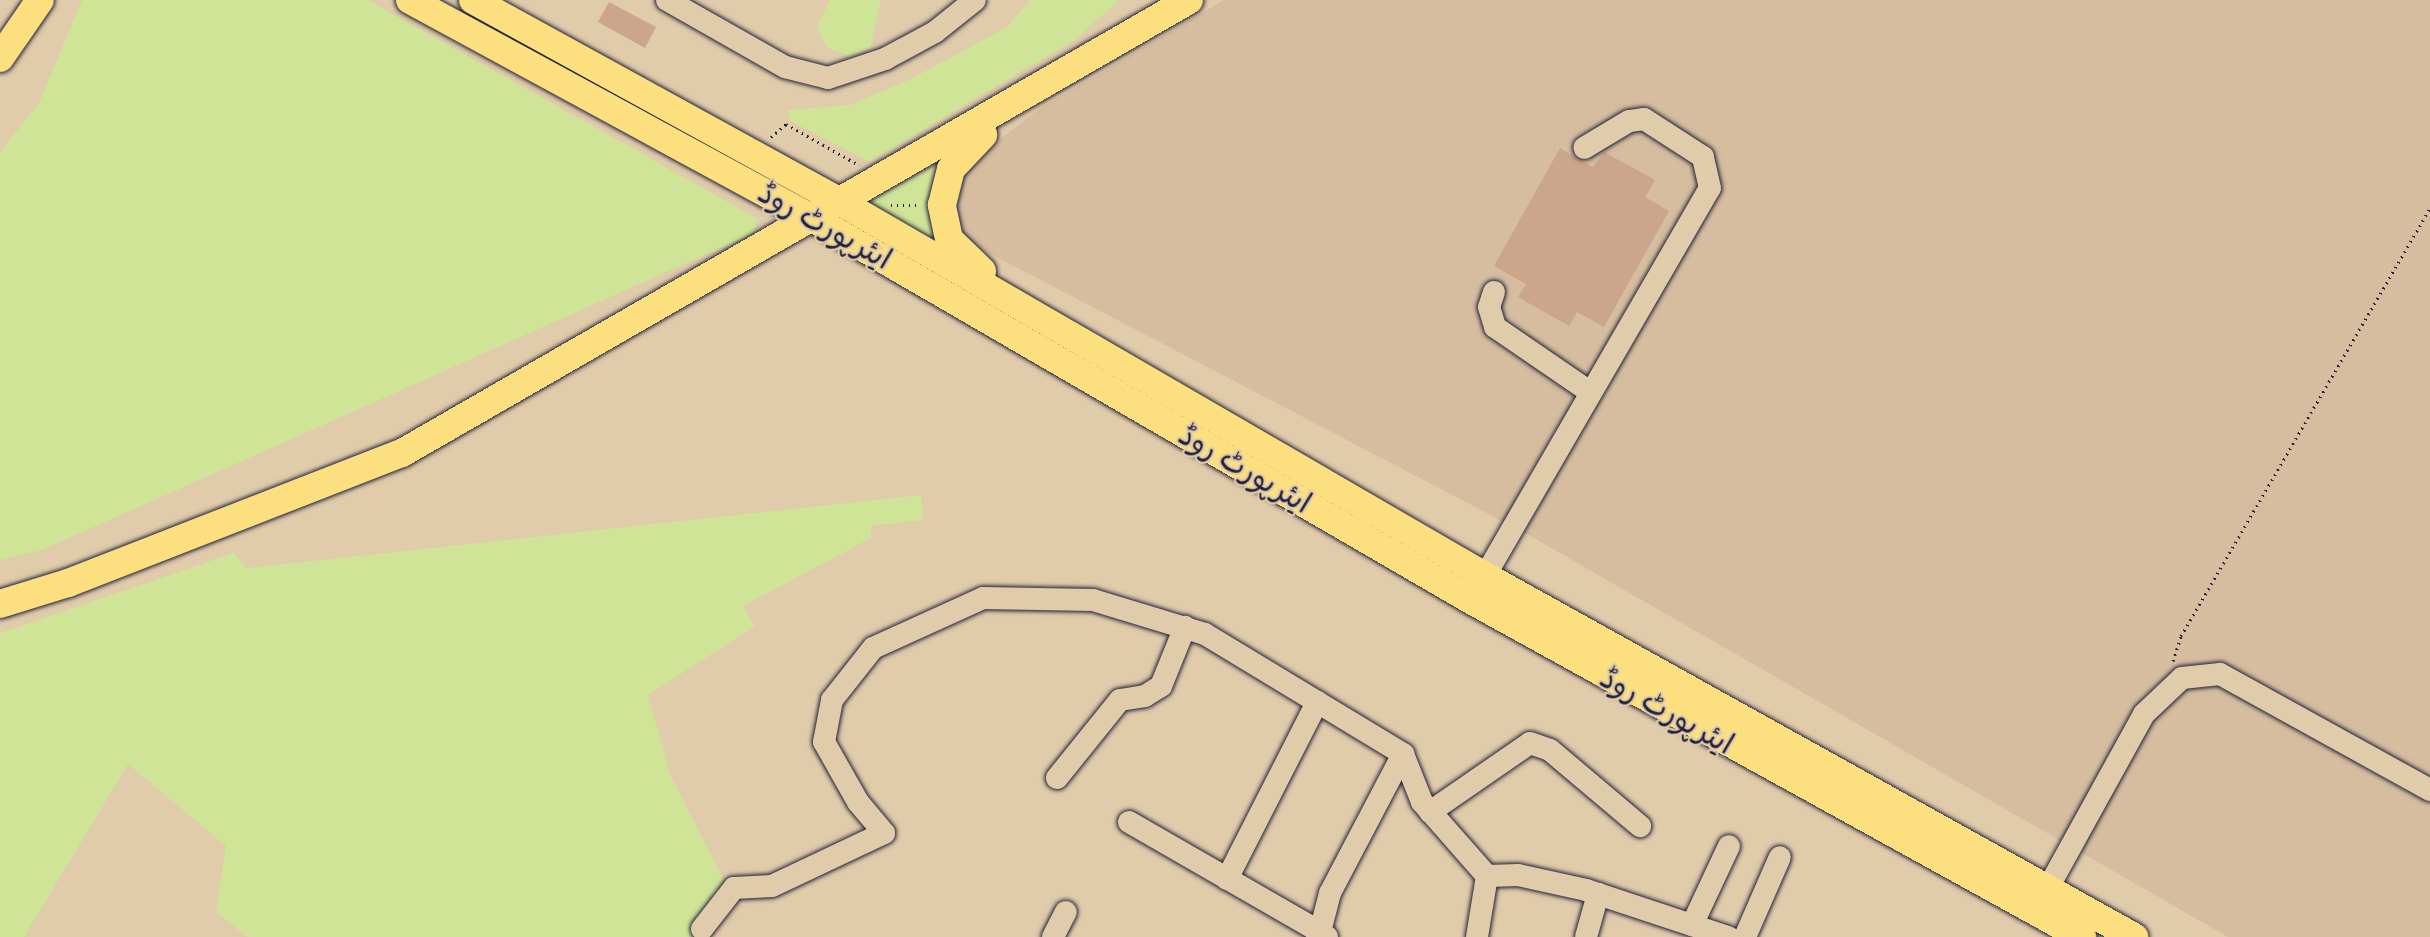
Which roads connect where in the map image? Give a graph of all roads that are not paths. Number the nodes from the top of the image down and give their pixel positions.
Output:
1 (410, 0) edge
2 (473, 0) edge
3 (667, 0) edge
4 (975, 0) edge
5 (1161, 0) edge
6 (1190, 0) edge
7 (33, 6) edge
8 (1094, 56) junction
9 (0, 58) edge
10 (1051, 82) junction
11 (1584, 148) dead end
12 (842, 203) junction
13 (814, 219) junction
14 (1494, 292) dead end
15 (1039, 318) junction
16 (1590, 392) junction
17 (1478, 588) junction
18 (0, 604) edge
19 (1185, 627) junction
20 (1317, 702) junction
21 (1403, 754) junction
22 (1057, 778) dead end
23 (2430, 790) edge
24 (1430, 812) junction
25 (1129, 822) dead end
26 (1640, 826) dead end
27 (1730, 846) dead end
28 (1780, 857) dead end
29 (1487, 876) junction
30 (1227, 879) junction
31 (2048, 888) junction
32 (1598, 894) junction
33 (1066, 912) dead end
34 (1692, 925) junction
35 (702, 929) dead end
36 (1322, 935) edge
37 (1053, 937) edge
38 (1477, 937) edge
39 (1586, 937) edge
40 (1728, 937) edge
41 (1745, 937) edge
42 (2082, 937) edge
43 (2133, 937) edge

1 - 13 main road, ایئرپورٹ روڈ
2 - 12 main road, ایئرپورٹ روڈ
3 - 4 street
5 - 8 street
6 - 8 main road
7 - 9 main road
8 - 10 main road
10 - 12 main road
10 - 15 main road
11 - 16 street
12 - 13 main road
12 - 15 main road, ایئرپورٹ روڈ
13 - 17 main road, ایئرپورٹ روڈ
13 - 18 main road
14 - 16 street
15 - 17 main road, ایئرپورٹ روڈ
16 - 17 street
17 - 31 main road, ایئرپورٹ روڈ
17 - 42 main road, ایئرپورٹ روڈ
19 - 20 street
19 - 22 street
19 - 35 street
20 - 21 street
20 - 30 street
21 - 24 street
21 - 36 street
23 - 31 street
24 - 26 street
24 - 29 street
25 - 30 street
27 - 34 street
28 - 41 street
29 - 32 street
29 - 38 street
30 - 36 street
31 - 43 main road, ایئرپورٹ روڈ
32 - 34 street
32 - 39 street
33 - 37 street
34 - 40 street

